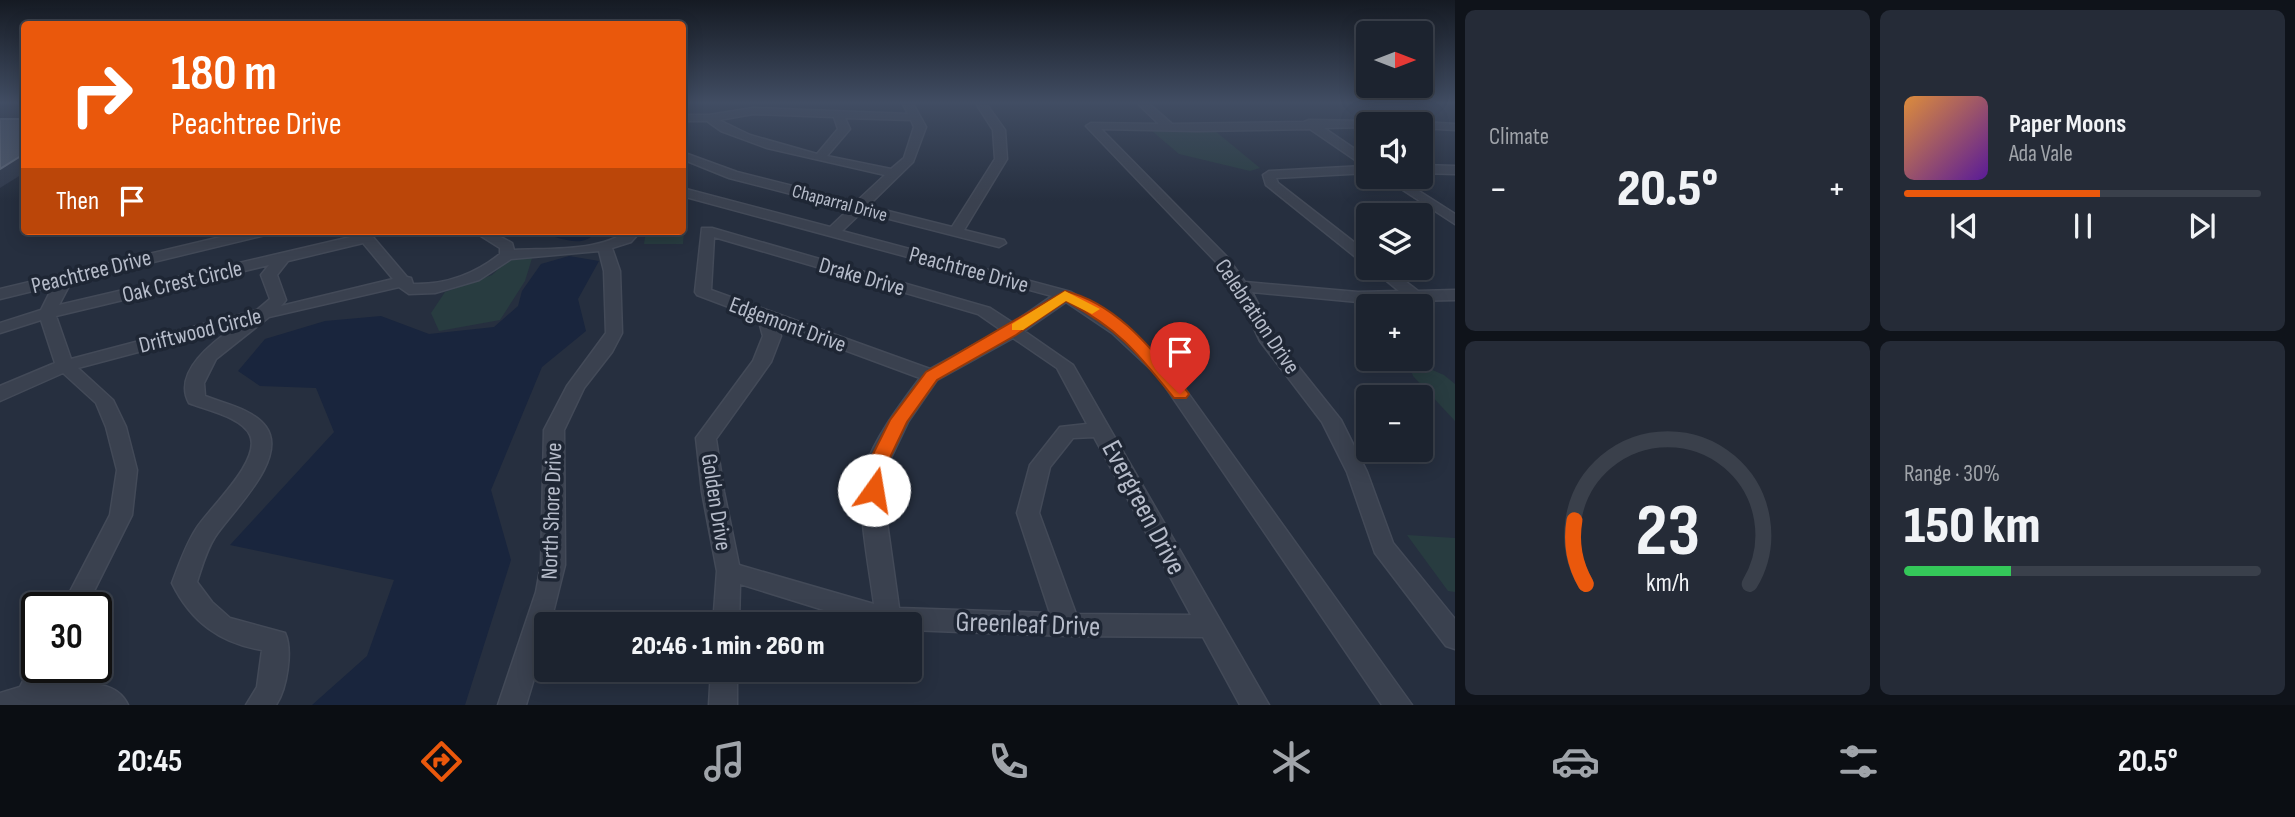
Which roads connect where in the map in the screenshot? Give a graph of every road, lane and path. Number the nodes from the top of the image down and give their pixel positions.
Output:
1 (744, 135) edge
2 (839, 135) edge
3 (918, 135) edge
4 (1000, 135) edge
5 (1101, 135) edge
6 (1327, 135) edge
7 (1356, 155) edge
8 (686, 157) edge
9 (820, 157) junction
10 (1433, 169) edge
11 (1356, 170) edge
12 (1455, 170) edge
13 (895, 174) junction
14 (1407, 189) edge
15 (686, 193) edge
16 (861, 208) junction
17 (1455, 220) edge
18 (707, 231) joint
19 (833, 232) junction
20 (955, 233) junction
21 (246, 235) edge
22 (361, 235) edge
23 (366, 235) edge
24 (487, 235) edge
25 (632, 235) edge
26 (999, 243) dead end
27 (605, 248) junction
28 (1356, 250) edge
29 (507, 255) junction
30 (284, 257) junction
31 (67, 275) junction
32 (1393, 280) edge
33 (406, 281) junction
34 (1241, 286) junction
35 (0, 294) edge
36 (1411, 294) edge
37 (1065, 295) junction
38 (1455, 295) edge
39 (1433, 296) edge
40 (1356, 297) edge
41 (268, 312) junction
42 (47, 313) junction
43 (766, 316) junction
44 (0, 328) edge
45 (1011, 332) junction
46 (65, 366) junction
47 (931, 376) junction
48 (0, 395) edge
49 (1103, 430) junction
50 (729, 571) junction
51 (82, 592) edge
52 (727, 612) edge
53 (864, 612) edge
54 (887, 612) edge
55 (922, 619) edge
56 (1067, 625) junction
57 (1209, 626) junction
58 (1455, 638) edge
59 (724, 682) edge
60 (36, 683) edge
61 (29, 697) junction
62 (3, 705) edge
63 (114, 705) edge
64 (260, 705) edge
65 (512, 705) edge
66 (723, 705) edge
67 (1255, 705) edge
68 (1398, 705) edge

1 - 9 street
2 - 9 street
3 - 13 street
4 - 20 street
5 - 34 street, Celebration Drive
6 - 7 street
8 - 16 street, Chaparral Drive
9 - 13 street
10 - 12 street
11 - 28 street
13 - 16 street
14 - 17 street
15 - 19 street, Peachtree Drive
16 - 19 street
16 - 20 street, Chaparral Drive
18 - 43 street, Edgemont Drive
18 - 45 street, Drake Drive
19 - 37 street, Peachtree Drive
20 - 26 street, Chaparral Drive
21 - 31 street, Peachtree Drive
22 - 30 street, Oak Crest Circle
23 - 33 street
24 - 29 street
25 - 27 street
27 - 29 street
27 - 65 street, North Shore Drive
29 - 33 street
30 - 41 street
30 - 42 street, Oak Crest Circle
31 - 35 street, Peachtree Drive
31 - 42 street
32 - 36 street
33 - 41 street, Driftwood Circle
34 - 40 street
34 - 58 street, Celebration Drive
37 - 45 street
37 - 68 street, Peachtree Drive
38 - 39 street
41 - 46 street, Driftwood Circle
41 - 64 street
42 - 44 street, Oak Crest Circle
42 - 46 street
43 - 47 street, Edgemont Drive
43 - 50 street, Golden Drive
45 - 47 street
45 - 49 street, Evergreen Drive
46 - 48 street, Driftwood Circle
46 - 51 street
47 - 54 street
49 - 56 street
49 - 57 street, Evergreen Drive
50 - 52 street, Golden Drive
50 - 53 street, Greenleaf Drive
55 - 56 street, Greenleaf Drive
56 - 57 street, Greenleaf Drive
57 - 67 street, Evergreen Drive
59 - 66 street
60 - 61 street
61 - 62 street
61 - 63 street

